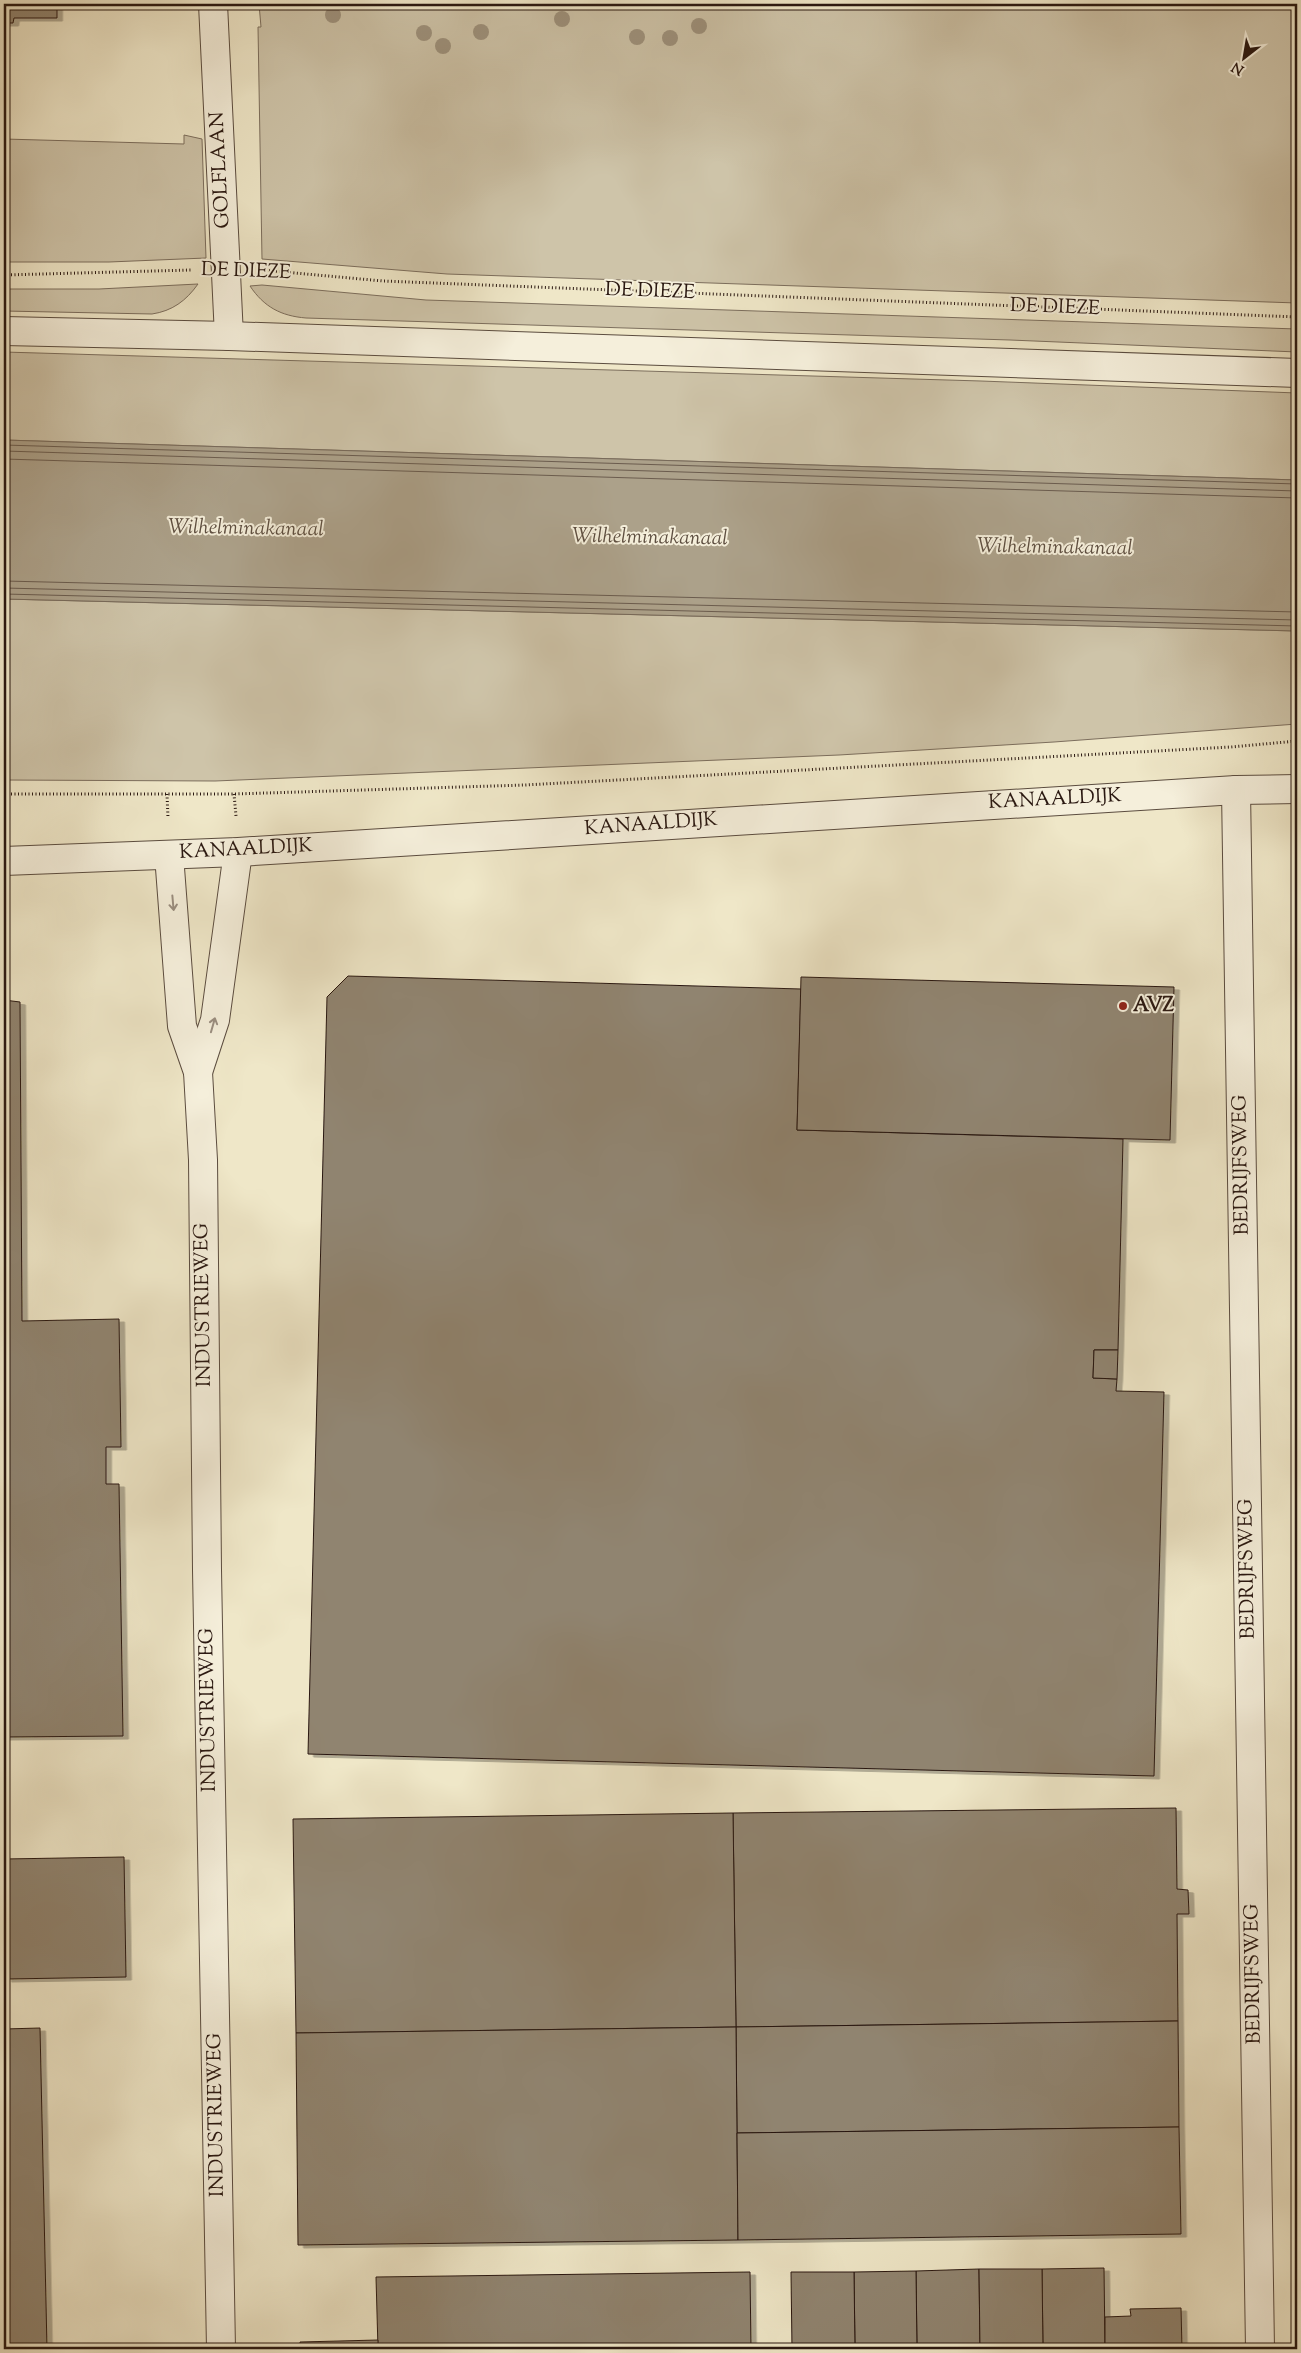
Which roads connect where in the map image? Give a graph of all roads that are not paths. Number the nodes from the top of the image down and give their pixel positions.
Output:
1 (213, 4) edge
2 (4, 331) edge
3 (229, 336) junction
4 (1297, 373) edge
5 (1236, 790) junction
6 (1297, 790) edge
7 (238, 852) junction
8 (169, 855) junction
9 (4, 860) edge
10 (198, 1072) junction
11 (221, 2349) edge
12 (1260, 2349) edge

1 - 3 street, GOLFLAAN
2 - 3 street
3 - 4 street
5 - 6 street, KANAALDIJK
5 - 7 street, KANAALDIJK
5 - 12 street, BEDRIJFSWEG
7 - 8 street, KANAALDIJK
10 -> 7 street, INDUSTRIEWEG
8 - 9 street, KANAALDIJK
8 -> 10 street, INDUSTRIEWEG
10 - 11 street, INDUSTRIEWEG

